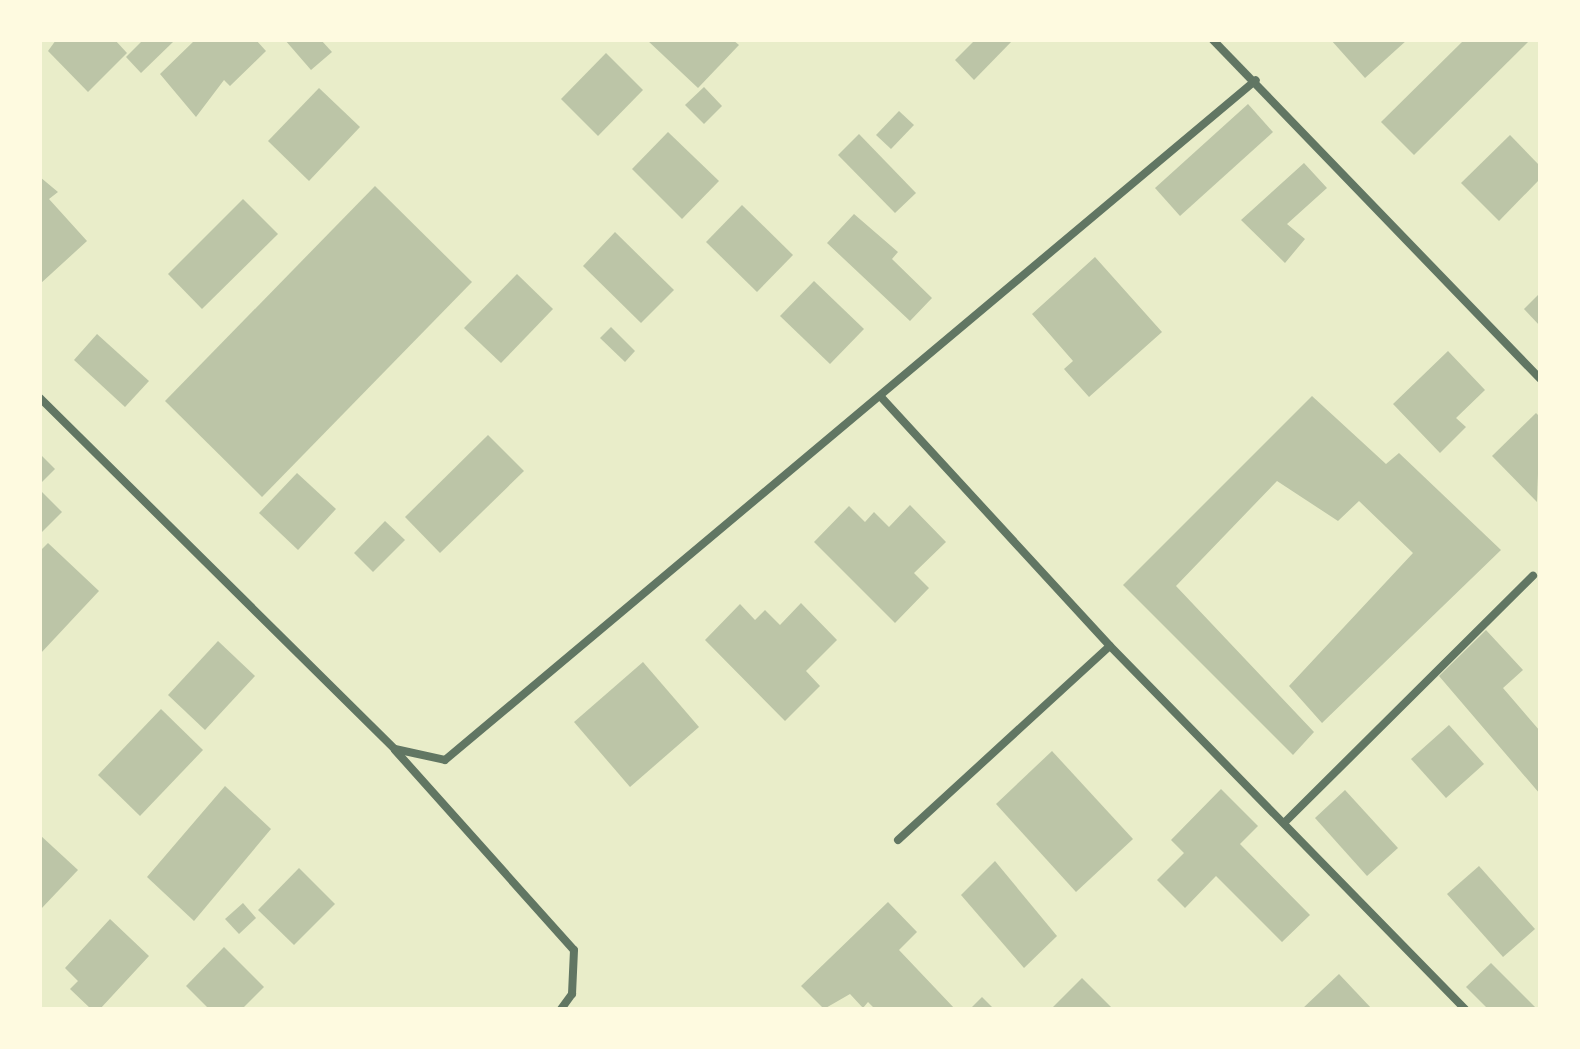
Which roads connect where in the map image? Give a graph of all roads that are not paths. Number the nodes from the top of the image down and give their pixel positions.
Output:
1 (1213, 40) edge
2 (1256, 80) junction
3 (1540, 379) edge
4 (881, 397) junction
5 (40, 398) edge
6 (1533, 576) dead end
7 (1110, 646) junction
8 (395, 749) junction
9 (1284, 823) junction
10 (898, 840) dead end
11 (561, 1009) edge
12 (1465, 1009) edge

1 - 2 street
2 - 3 street
2 - 4 street
4 - 7 street
4 - 8 street
5 - 8 street
6 - 9 street
7 - 9 street
7 - 10 street
8 - 11 street
9 - 12 street

